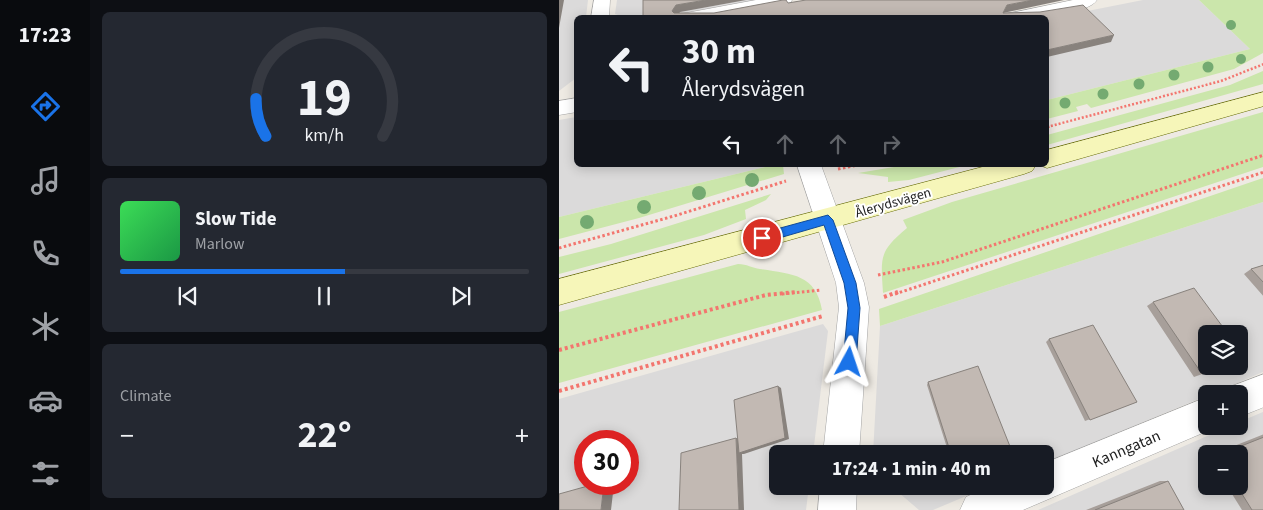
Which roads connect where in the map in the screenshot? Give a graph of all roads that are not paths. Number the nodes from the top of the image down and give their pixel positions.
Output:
1 (602, 0) edge
2 (784, 0) edge
3 (1089, 0) edge
4 (600, 15) edge
5 (702, 15) edge
6 (1026, 15) edge
7 (1263, 99) edge
8 (574, 106) edge
9 (559, 108) edge
10 (1049, 158) edge
11 (1017, 167) edge
12 (811, 170) edge
13 (828, 220) junction
14 (559, 292) edge
15 (1263, 390) edge
16 (1248, 396) edge
17 (1198, 418) edge
18 (842, 445) edge
19 (1054, 478) edge
20 (838, 495) edge
21 (1014, 495) edge
22 (837, 510) edge
23 (979, 510) edge

1 - 4 street
2 - 5 street
3 - 6 street
7 - 10 main road
8 - 9 street
11 - 13 main road, Ålerydsvägen
12 - 13 street
13 - 14 main road, Ålerydsvägen
13 - 18 street
15 - 16 street
17 - 19 street, Kanngatan
20 - 22 street
21 - 23 street

